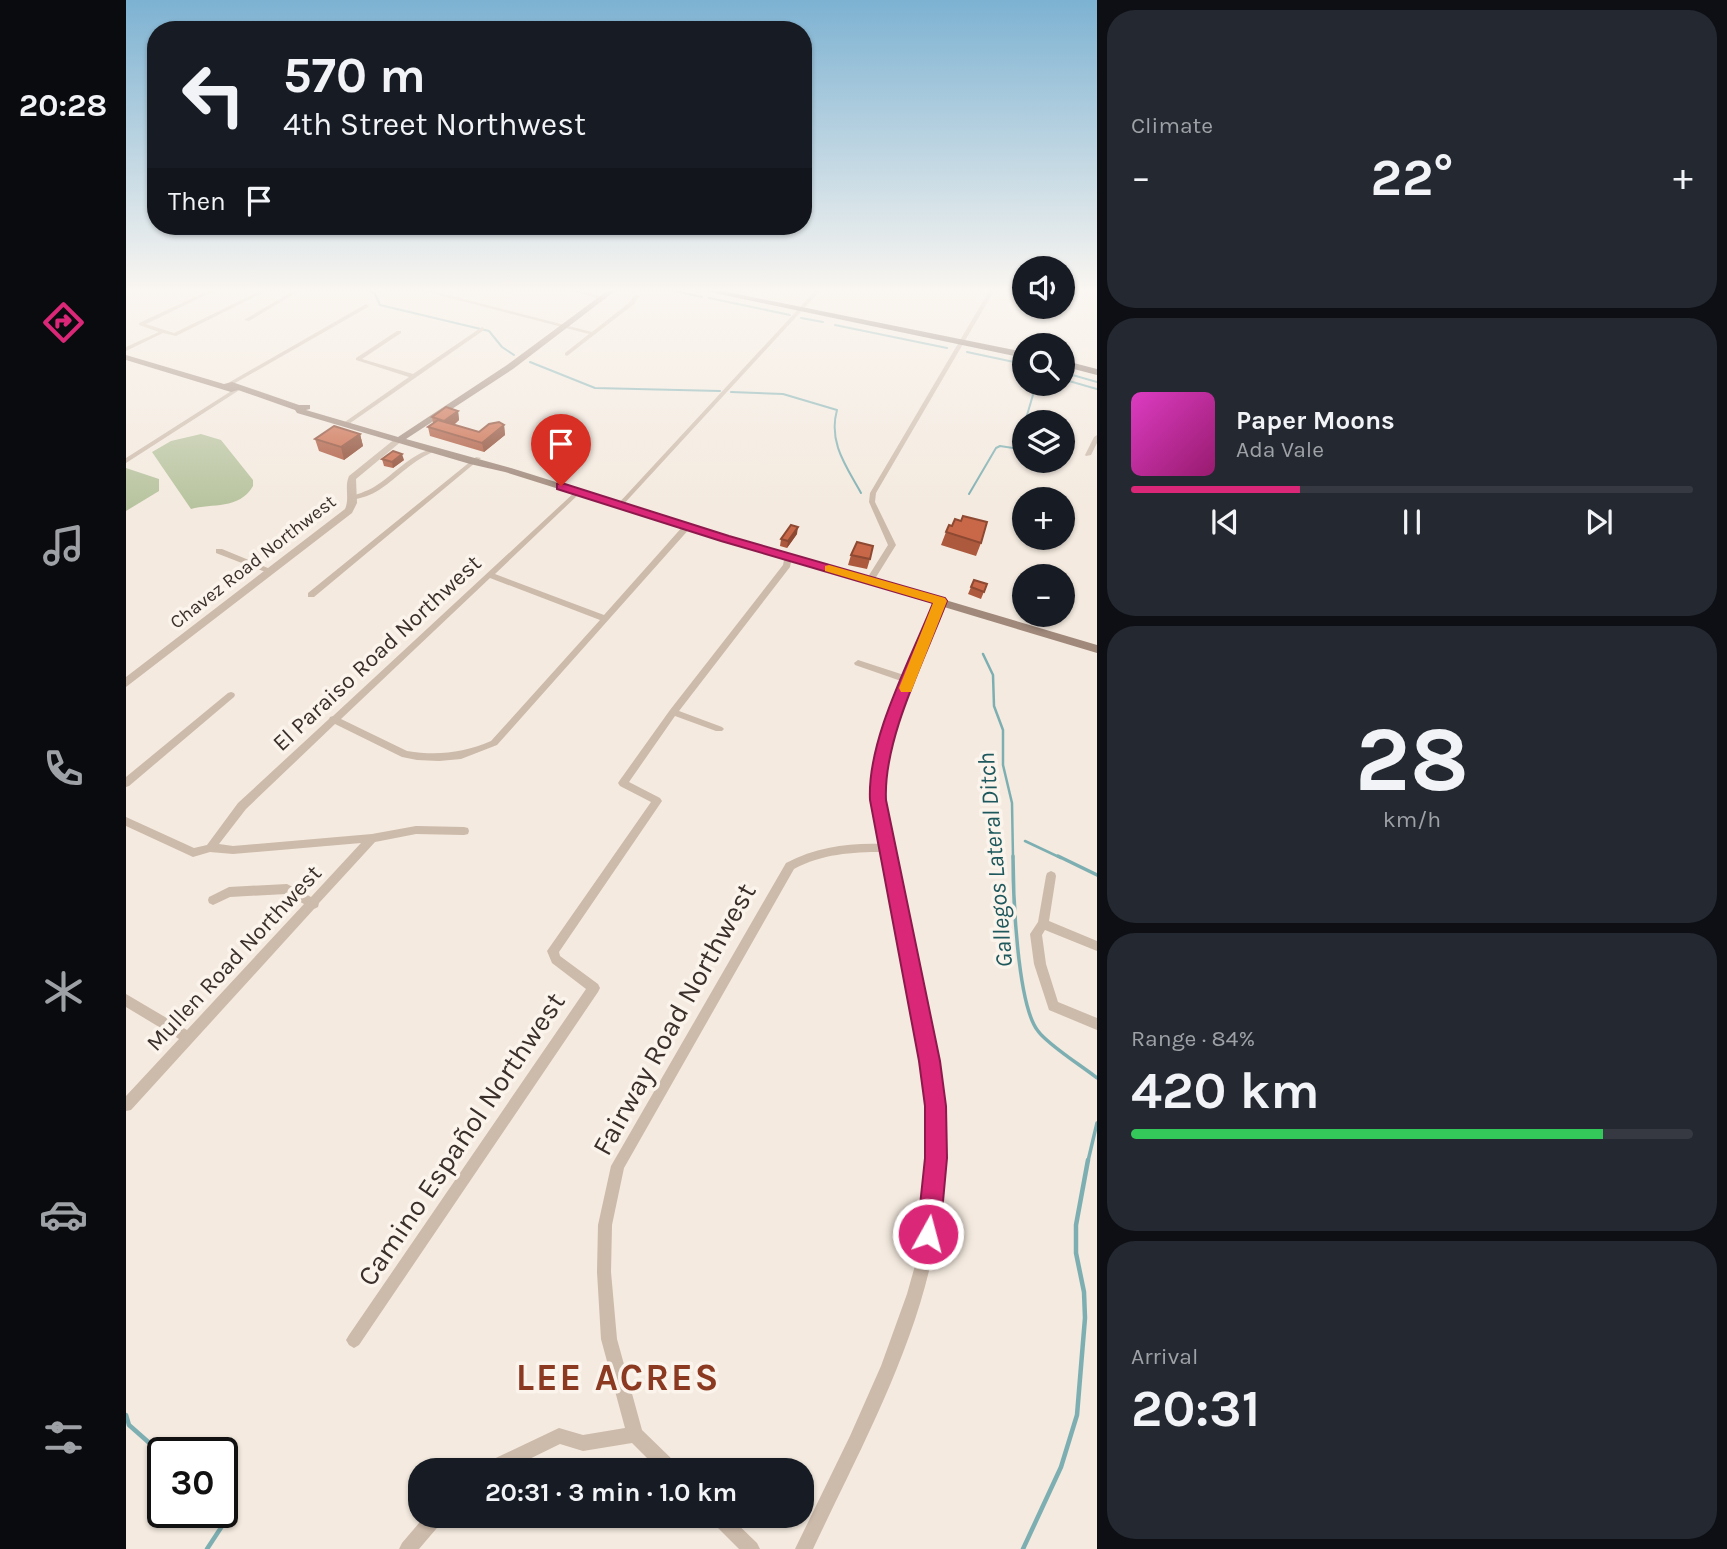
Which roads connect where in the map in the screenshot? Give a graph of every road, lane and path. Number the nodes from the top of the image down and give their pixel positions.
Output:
1 (148, 363) edge
2 (266, 363) edge
3 (372, 363) edge
4 (431, 363) edge
5 (515, 363) edge
6 (751, 363) edge
7 (950, 363) edge
8 (1075, 366) edge
9 (1097, 372) edge
10 (412, 376) junction
11 (226, 386) junction
12 (239, 389) junction
13 (347, 423) junction
14 (1097, 437) edge
15 (405, 439) junction
16 (434, 450) junction
17 (1088, 455) dead end
18 (476, 460) junction
19 (126, 461) edge
20 (578, 492) junction
21 (352, 498) junction
22 (619, 506) junction
23 (687, 527) junction
24 (219, 551) dead end
25 (788, 557) junction
26 (271, 571) junction
27 (489, 575) junction
28 (870, 580) junction
29 (311, 595) dead end
30 (940, 601) junction
31 (606, 619) junction
32 (1097, 649) edge
33 (858, 663) dead end
34 (909, 681) junction
35 (126, 683) edge
36 (230, 695) dead end
37 (673, 712) junction
38 (333, 719) junction
39 (719, 729) dead end
40 (126, 783) edge
41 (126, 821) edge
42 (464, 831) dead end
43 (372, 838) junction
44 (210, 848) junction
45 (887, 848) junction
46 (1051, 876) dead end
47 (213, 900) dead end
48 (314, 904) junction
49 (1044, 919) junction
50 (1097, 946) edge
51 (126, 1000) edge
52 (1097, 1024) edge
53 (188, 1038) junction
54 (126, 1105) edge
55 (354, 1340) dead end
56 (635, 1435) junction
57 (514, 1458) edge
58 (659, 1458) edge
59 (426, 1528) edge
60 (730, 1528) edge
61 (408, 1549) edge
62 (751, 1549) edge
63 (804, 1549) edge

1 - 11 main road
2 - 11 street
3 - 10 street
4 - 10 street
5 - 15 main road
6 - 22 street
7 - 28 street
8 - 9 main road
10 - 13 street
11 - 12 main road
12 - 13 main road
12 - 19 street
13 - 15 main road
14 - 17 street
15 - 16 main road
15 - 18 main road
15 - 21 street
16 - 18 main road
16 - 21 street, Chavez Road Northwest
18 - 20 main road
18 - 29 street
20 - 22 main road
20 - 27 street, El Paraiso Road Northwest
21 - 26 street, Chavez Road Northwest
22 - 23 main road
23 - 25 main road
23 - 31 street
24 - 26 street
25 - 28 main road
25 - 37 street, Camino Español Northwest
26 - 35 street, Chavez Road Northwest
27 - 31 street
27 - 38 street, El Paraiso Road Northwest
28 - 30 main road
30 - 32 main road
30 - 34 street
31 - 38 street
33 - 34 street
34 - 45 street
36 - 40 street
37 - 39 street
37 - 55 street, Camino Español Northwest
38 - 44 street, El Paraiso Road Northwest
41 - 44 street
42 - 43 street
43 - 44 street
43 - 48 street, Mullen Road Northwest
45 - 56 street, Fairway Road Northwest
45 - 63 street
46 - 49 street
47 - 48 street
48 - 53 street, Mullen Road Northwest
49 - 50 street
49 - 52 street
51 - 53 street
53 - 54 street, Mullen Road Northwest
56 - 57 street
56 - 58 street
59 - 61 street
60 - 62 street

